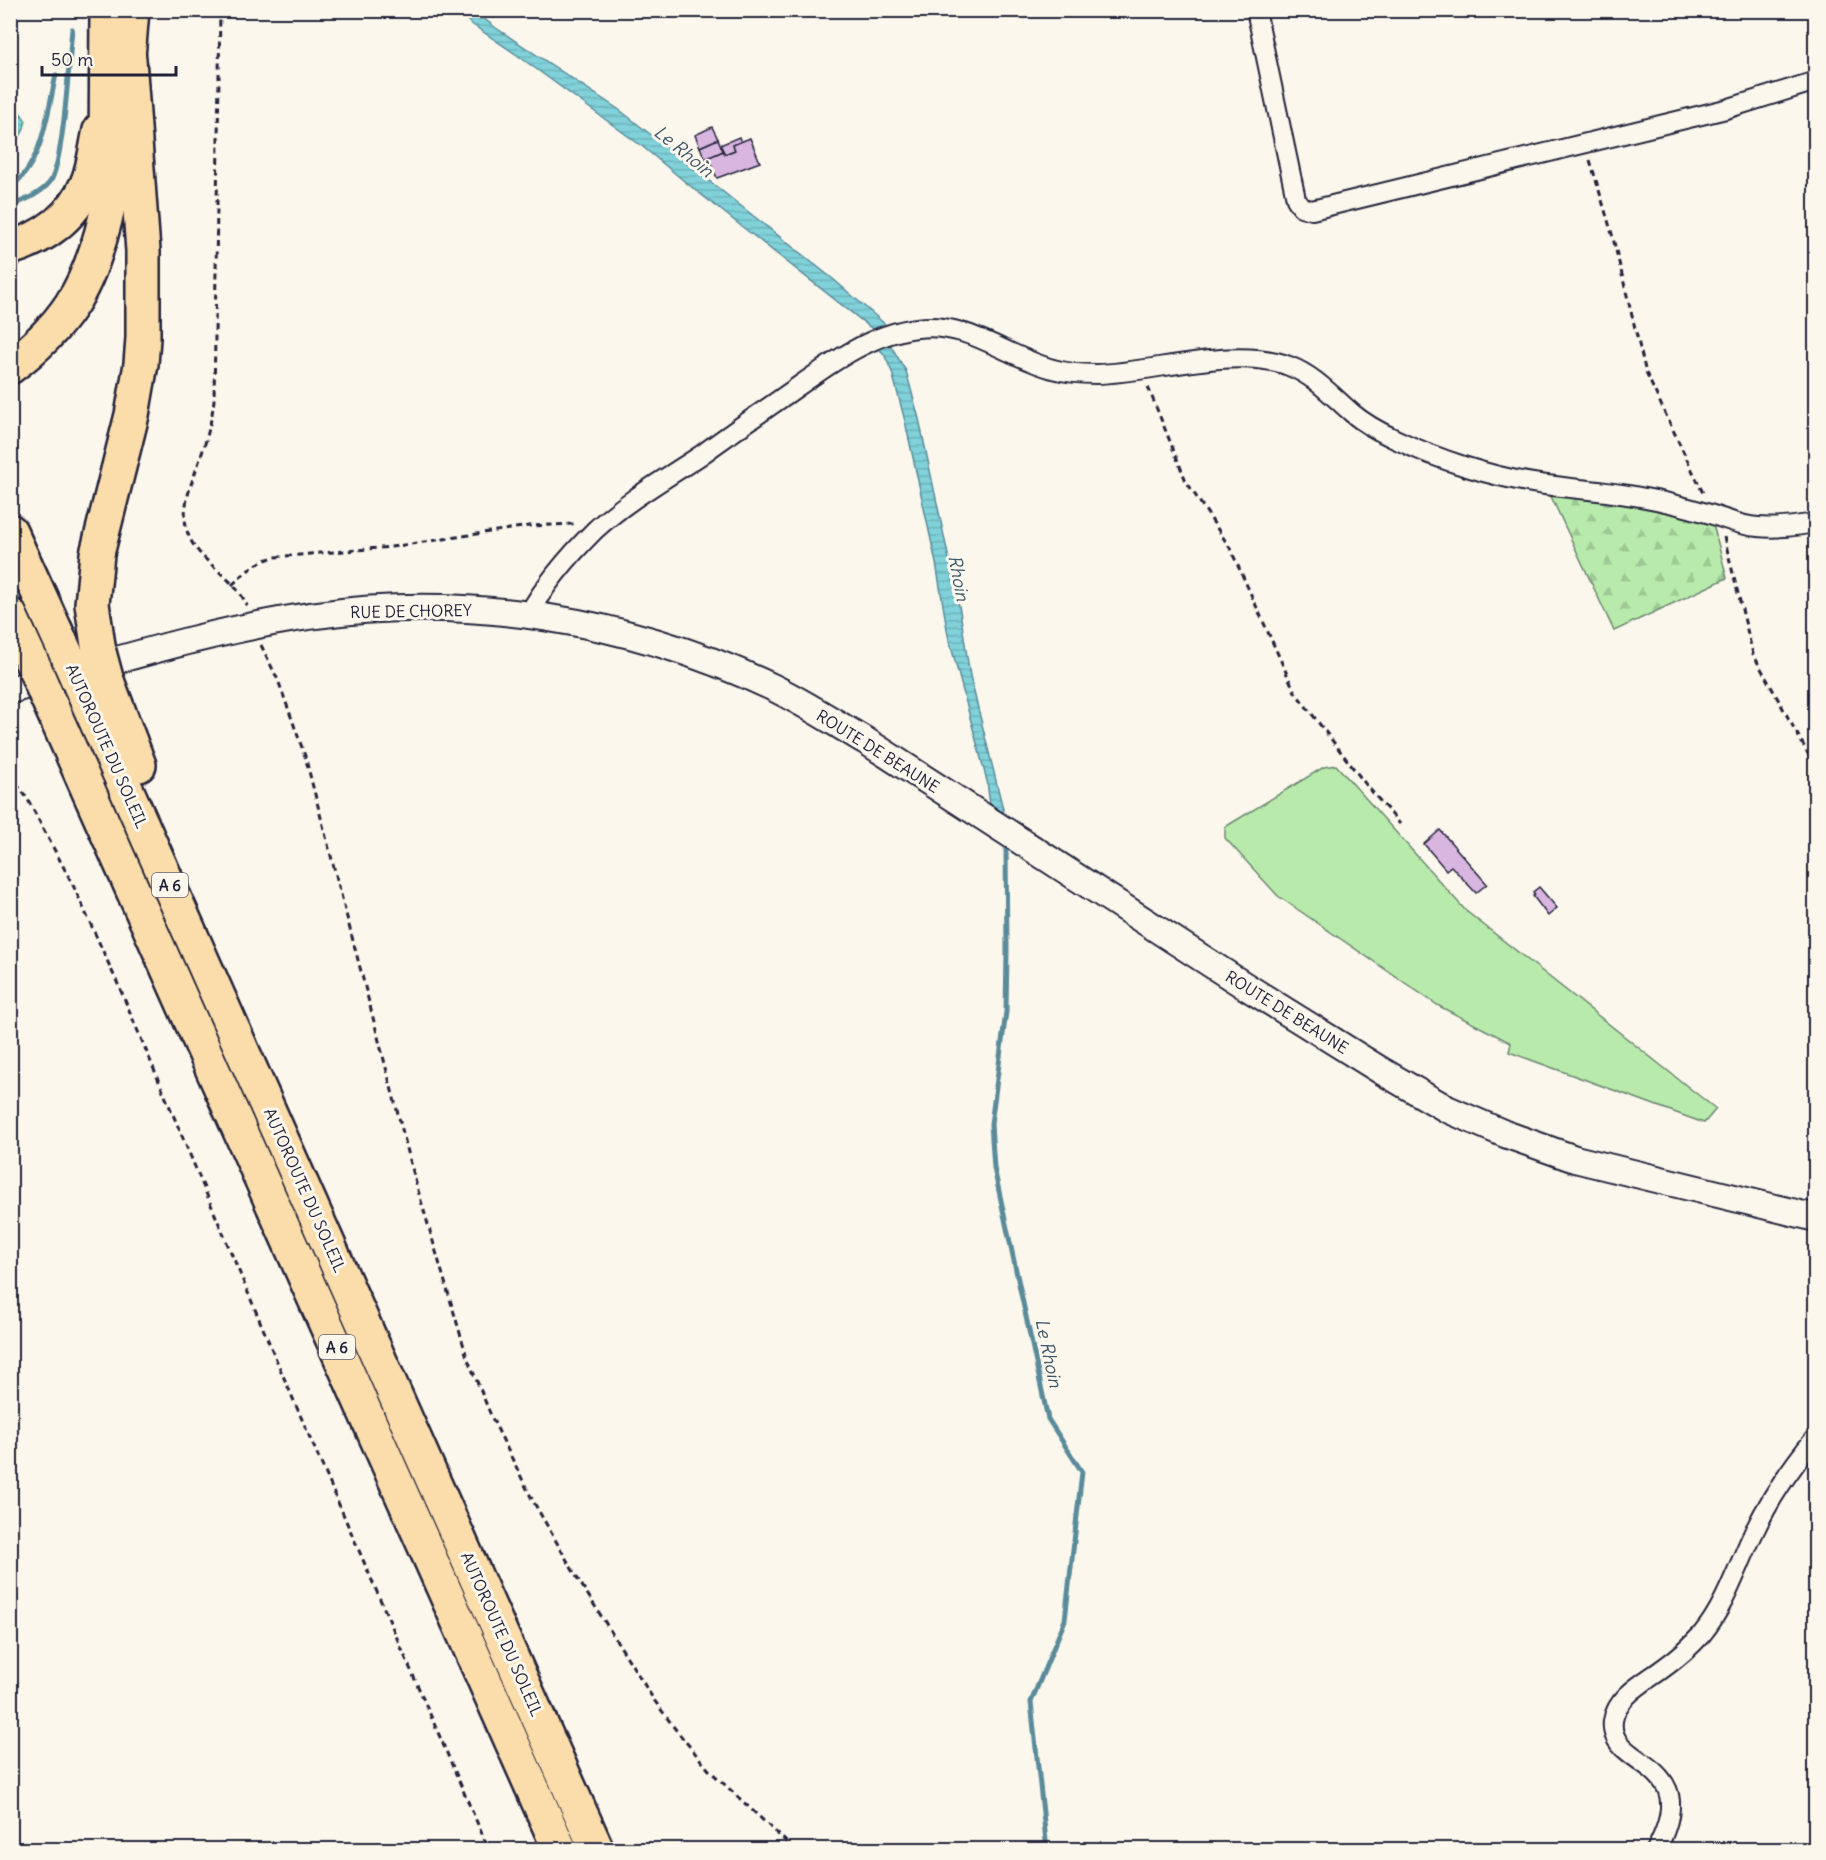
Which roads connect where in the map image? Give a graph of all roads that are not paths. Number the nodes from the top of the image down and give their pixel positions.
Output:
1 (107, 10) edge
2 (132, 10) edge
3 (1256, 10) edge
4 (129, 59) junction
5 (1815, 81) edge
6 (105, 111) junction
7 (103, 225) junction
8 (10, 248) edge
9 (10, 367) edge
10 (1815, 523) edge
11 (10, 531) edge
12 (10, 615) edge
13 (528, 615) junction
14 (88, 669) junction
15 (31, 684) edge
16 (805, 705) joint
17 (1815, 1218) edge
18 (1815, 1437) edge
19 (560, 1850) edge
20 (597, 1850) edge
21 (1656, 1850) edge

1 - 6 highway
2 - 4 highway
3 - 5 street
4 - 7 highway
4 - 14 highway
6 - 7 highway
6 - 8 highway
7 - 9 highway
10 - 13 street
11 - 14 highway, AUTOROUTE DU SOLEIL / A 6
12 - 15 highway, AUTOROUTE DU SOLEIL / A 6
13 - 15 street, RUE DE CHOREY
13 - 16 street, RUE DE CHOREY
14 - 20 highway, AUTOROUTE DU SOLEIL / A 6
15 - 19 highway, AUTOROUTE DU SOLEIL / A 6
16 - 17 street, ROUTE DE BEAUNE
18 - 21 street

